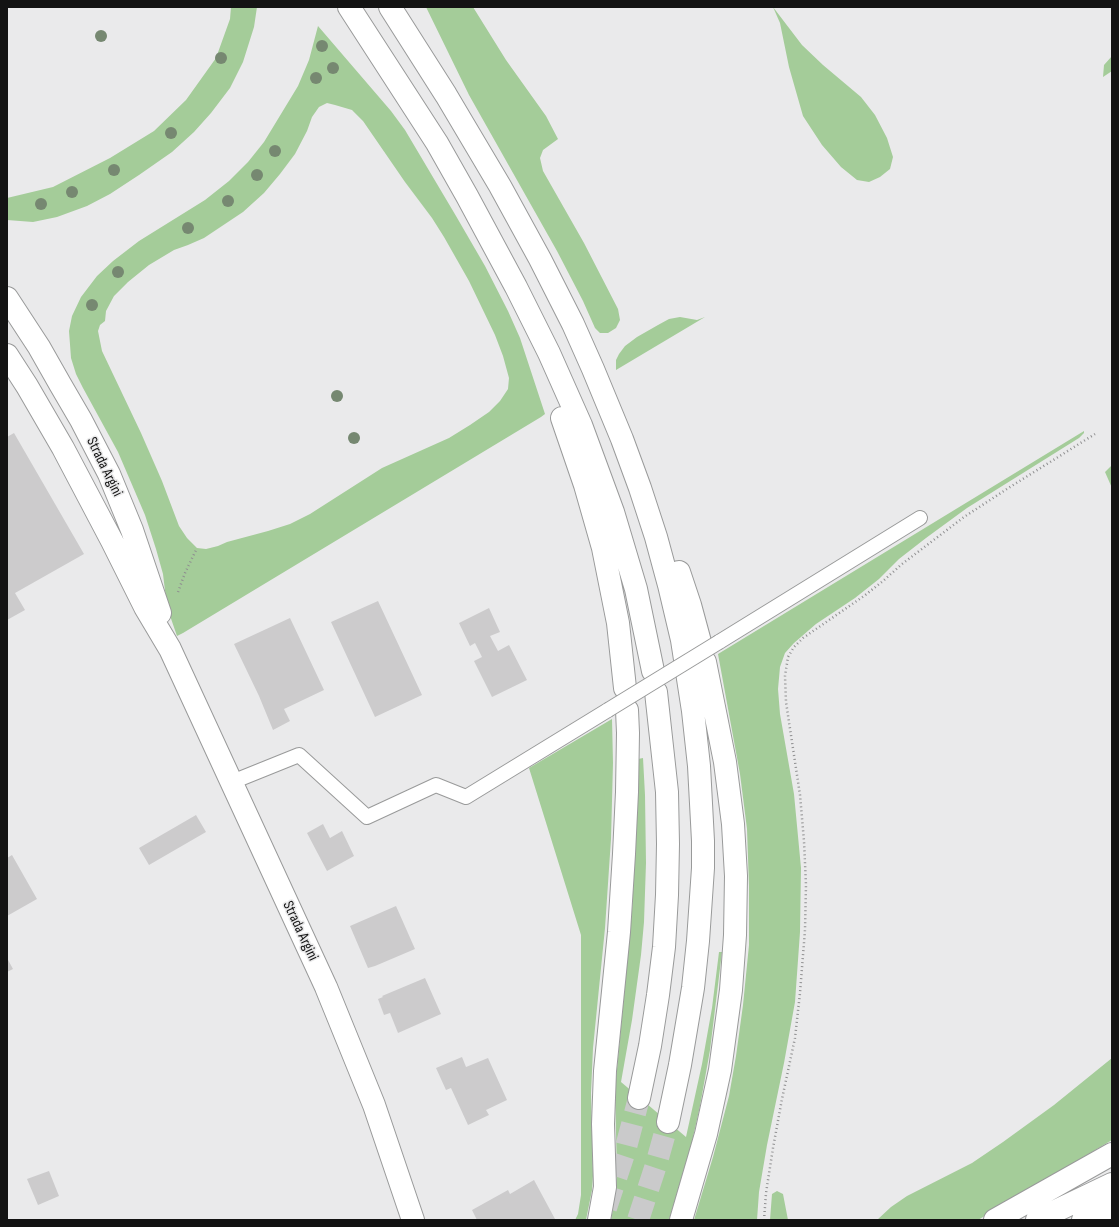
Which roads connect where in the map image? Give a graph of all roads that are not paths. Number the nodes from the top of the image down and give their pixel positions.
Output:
1 (350, 7) edge
2 (390, 7) edge
3 (505, 265) junction
4 (7, 298) edge
5 (7, 355) edge
6 (631, 463) junction
7 (920, 518) dead end
8 (170, 649) junction
9 (708, 649) junction
10 (625, 688) dead end
11 (617, 710) junction
12 (232, 782) junction
13 (639, 1098) tunnel mouth
14 (668, 1122) tunnel mouth
15 (1112, 1154) edge
16 (1112, 1184) edge
17 (1112, 1206) edge
18 (413, 1220) edge
19 (599, 1220) edge
20 (682, 1220) edge
21 (995, 1220) edge
22 (1037, 1220) edge
23 (1083, 1220) edge

1 - 3 main road
2 - 6 main road
3 - 10 main road
3 - 13 main road
4 - 8 main road, Strada Argini
5 - 8 main road, Strada Argini
6 - 9 main road
6 - 14 main road
7 - 9 lane
8 - 12 main road, Strada Argini
9 - 11 lane, bridge
9 - 20 main road
11 - 12 lane
11 - 19 main road
12 - 18 main road, Strada Argini
15 - 21 main road
16 - 22 main road
17 - 23 main road

